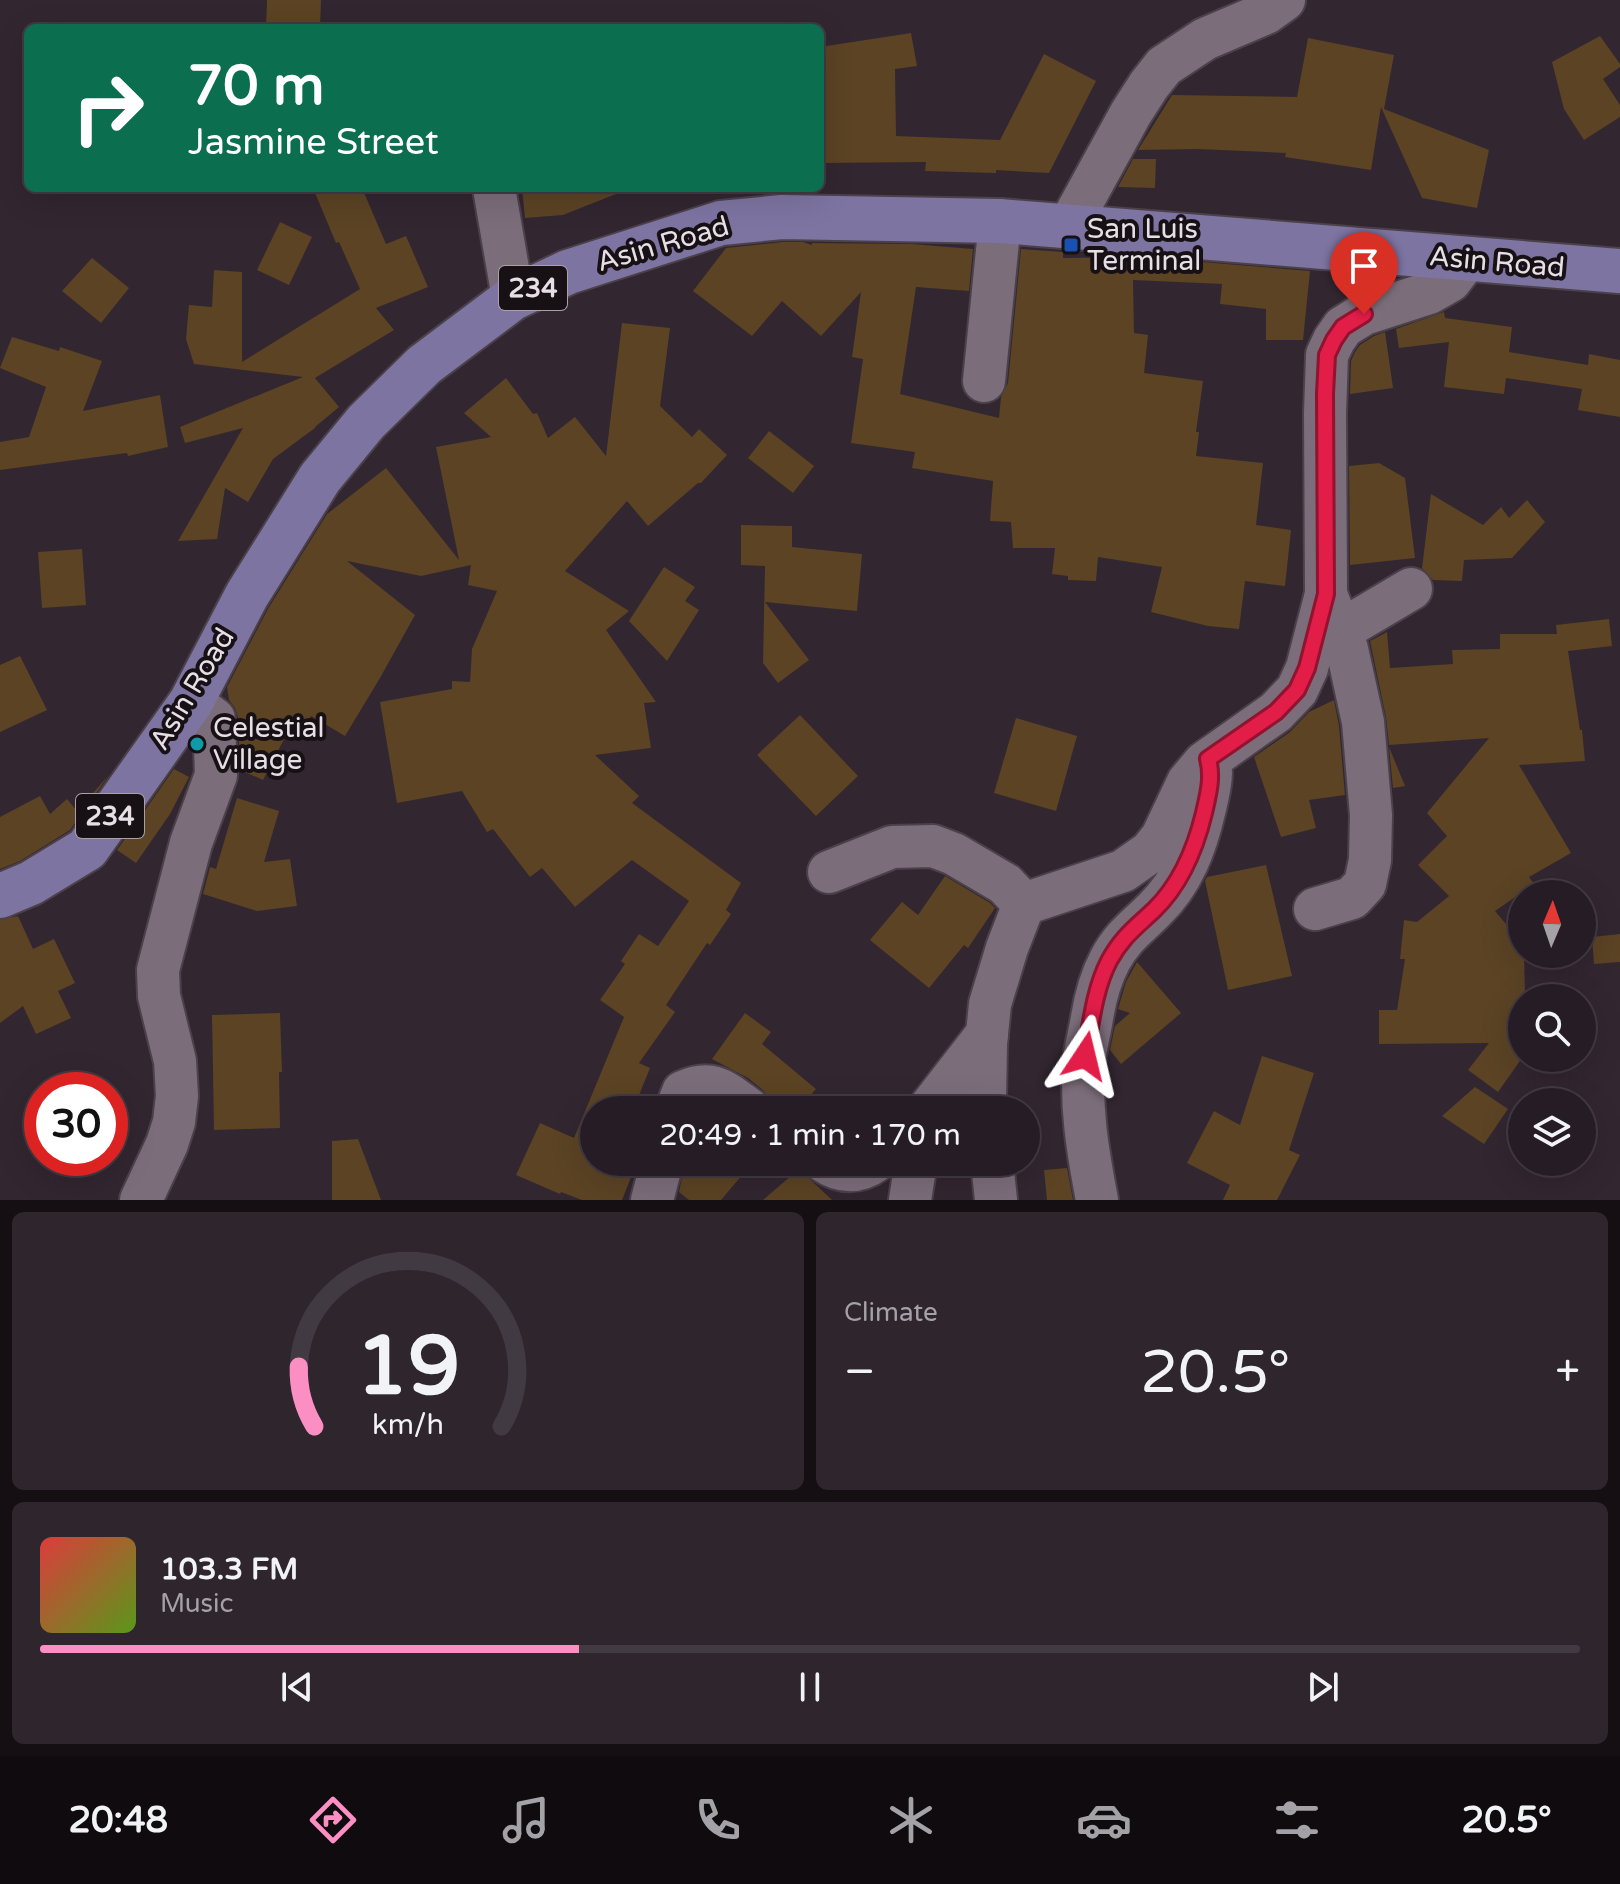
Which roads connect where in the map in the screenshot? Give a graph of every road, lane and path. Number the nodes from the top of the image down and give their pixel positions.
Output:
1 (1284, 0) edge
2 (495, 192) edge
3 (1000, 221) junction
4 (1069, 226) junction
5 (1466, 260) junction
6 (1620, 271) edge
7 (513, 298) junction
8 (984, 381) dead end
9 (1411, 589) dead end
10 (1333, 613) junction
11 (191, 702) junction
12 (1208, 759) junction
13 (829, 872) dead end
14 (0, 896) edge
15 (1024, 904) junction
16 (1315, 909) dead end
17 (987, 1034) junction
18 (681, 1096) edge
19 (730, 1096) edge
20 (939, 1096) edge
21 (985, 1096) edge
22 (658, 1176) edge
23 (914, 1176) edge
24 (993, 1176) edge
25 (141, 1200) edge
26 (652, 1200) edge
27 (910, 1200) edge
28 (996, 1200) edge
29 (1097, 1200) edge

1 - 4 street
2 - 7 street
3 - 4 main road, Asin Road / 234
3 - 7 main road, Asin Road / 234
3 - 8 street
4 - 5 main road, Asin Road / 234
5 - 6 main road, Asin Road / 234
5 - 10 street
7 - 11 main road, Asin Road / 234
9 - 10 street
10 - 12 street
10 - 16 street
11 - 14 main road, Asin Road / 234
11 - 25 street
12 - 15 street
12 - 29 street
13 - 15 street
15 - 17 street
17 - 20 street
17 - 21 street
18 - 19 street
22 - 26 street
23 - 27 street
24 - 28 street

